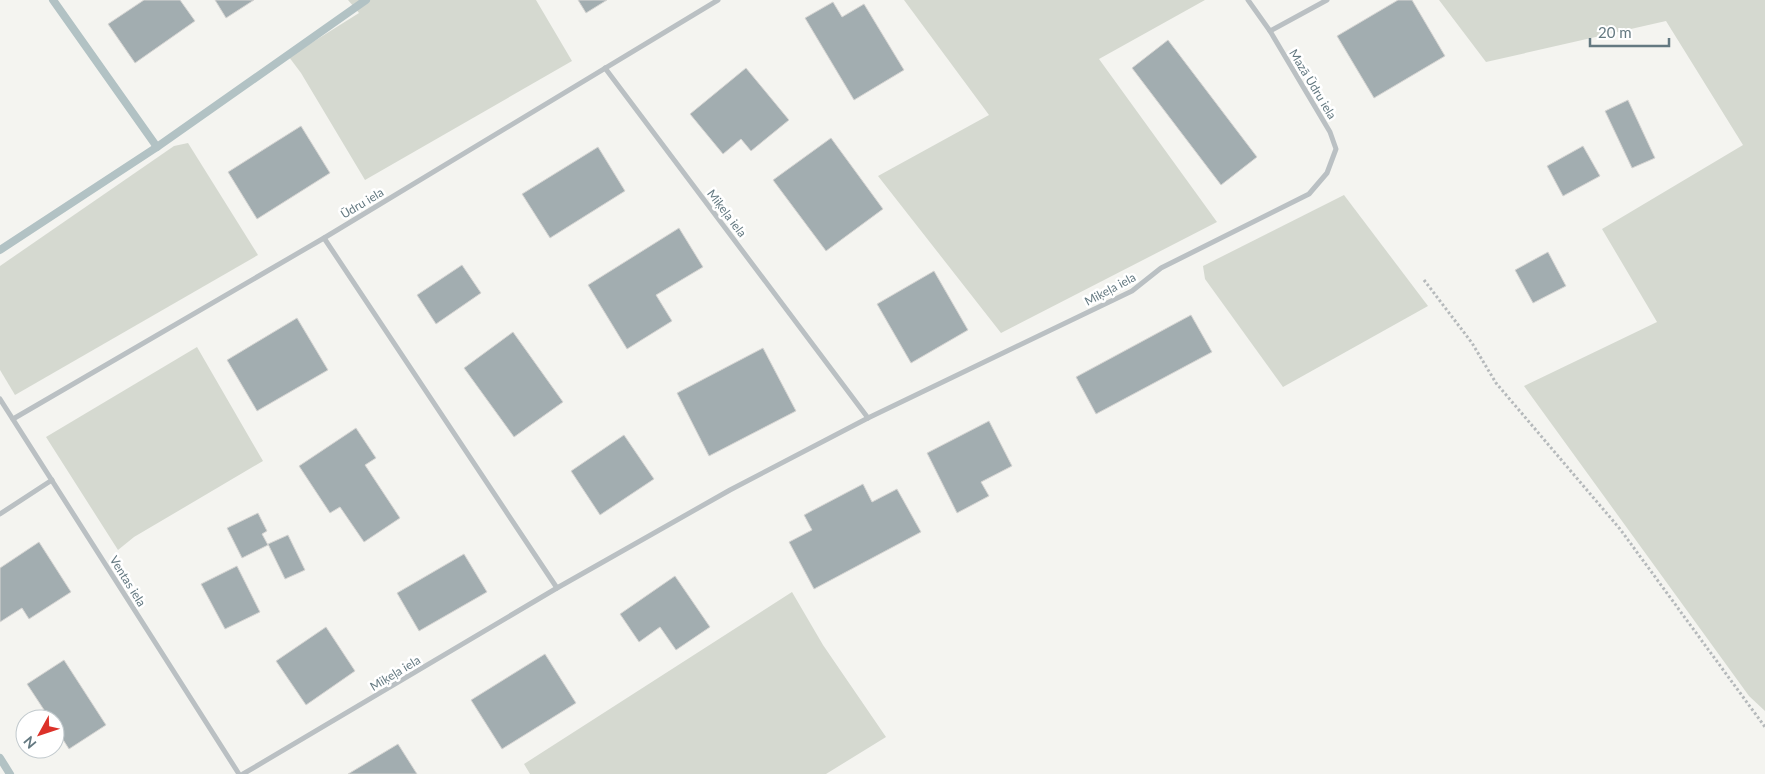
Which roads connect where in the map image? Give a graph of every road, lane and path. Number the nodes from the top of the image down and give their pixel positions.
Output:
1 (718, 0) edge
2 (1248, 0) edge
3 (1327, 0) edge
4 (1270, 31) junction
5 (605, 68) junction
6 (1336, 149) joint
7 (324, 238) junction
8 (1424, 280) dead end
9 (0, 399) edge
10 (868, 418) junction
11 (13, 419) junction
12 (52, 480) junction
13 (0, 514) edge
14 (557, 588) junction
15 (1765, 727) edge
16 (239, 774) edge
17 (243, 774) edge

1 - 5 street, Ūdru iela
2 - 4 street, Mazā Ūdru iela
3 - 4 street
4 - 6 street, Mazā Ūdru iela
5 - 7 street, Ūdru iela
5 - 10 street, Miķeļa iela
6 - 10 street, Miķeļa iela
7 - 11 street, Ūdru iela
7 - 14 street
8 - 15 path
9 - 11 street, Ventas iela
10 - 14 street, Miķeļa iela
11 - 12 street, Ventas iela
12 - 13 street
12 - 16 street, Ventas iela
14 - 17 street, Miķeļa iela

